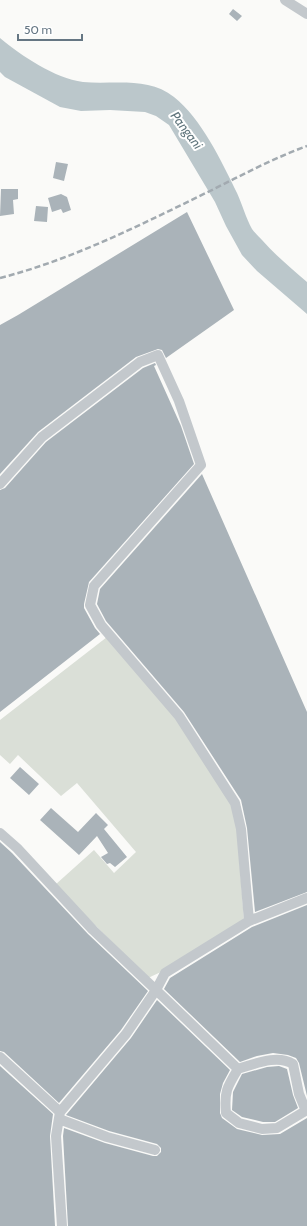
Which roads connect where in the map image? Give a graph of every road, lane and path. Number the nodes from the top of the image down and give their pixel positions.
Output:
1 (285, 0) edge
2 (307, 14) edge
3 (0, 484) edge
4 (0, 833) edge
5 (307, 898) edge
6 (249, 921) junction
7 (156, 990) junction
8 (0, 1057) edge
9 (238, 1069) junction
10 (306, 1111) edge
11 (59, 1116) junction
12 (155, 1150) dead end
13 (62, 1226) edge

1 - 2 street
3 - 6 street
4 - 7 street
5 - 6 street
6 - 7 street
7 - 9 street
7 - 11 street
8 - 11 street
9 - 10 street
9 - 10 street
11 - 12 street
11 - 13 street

